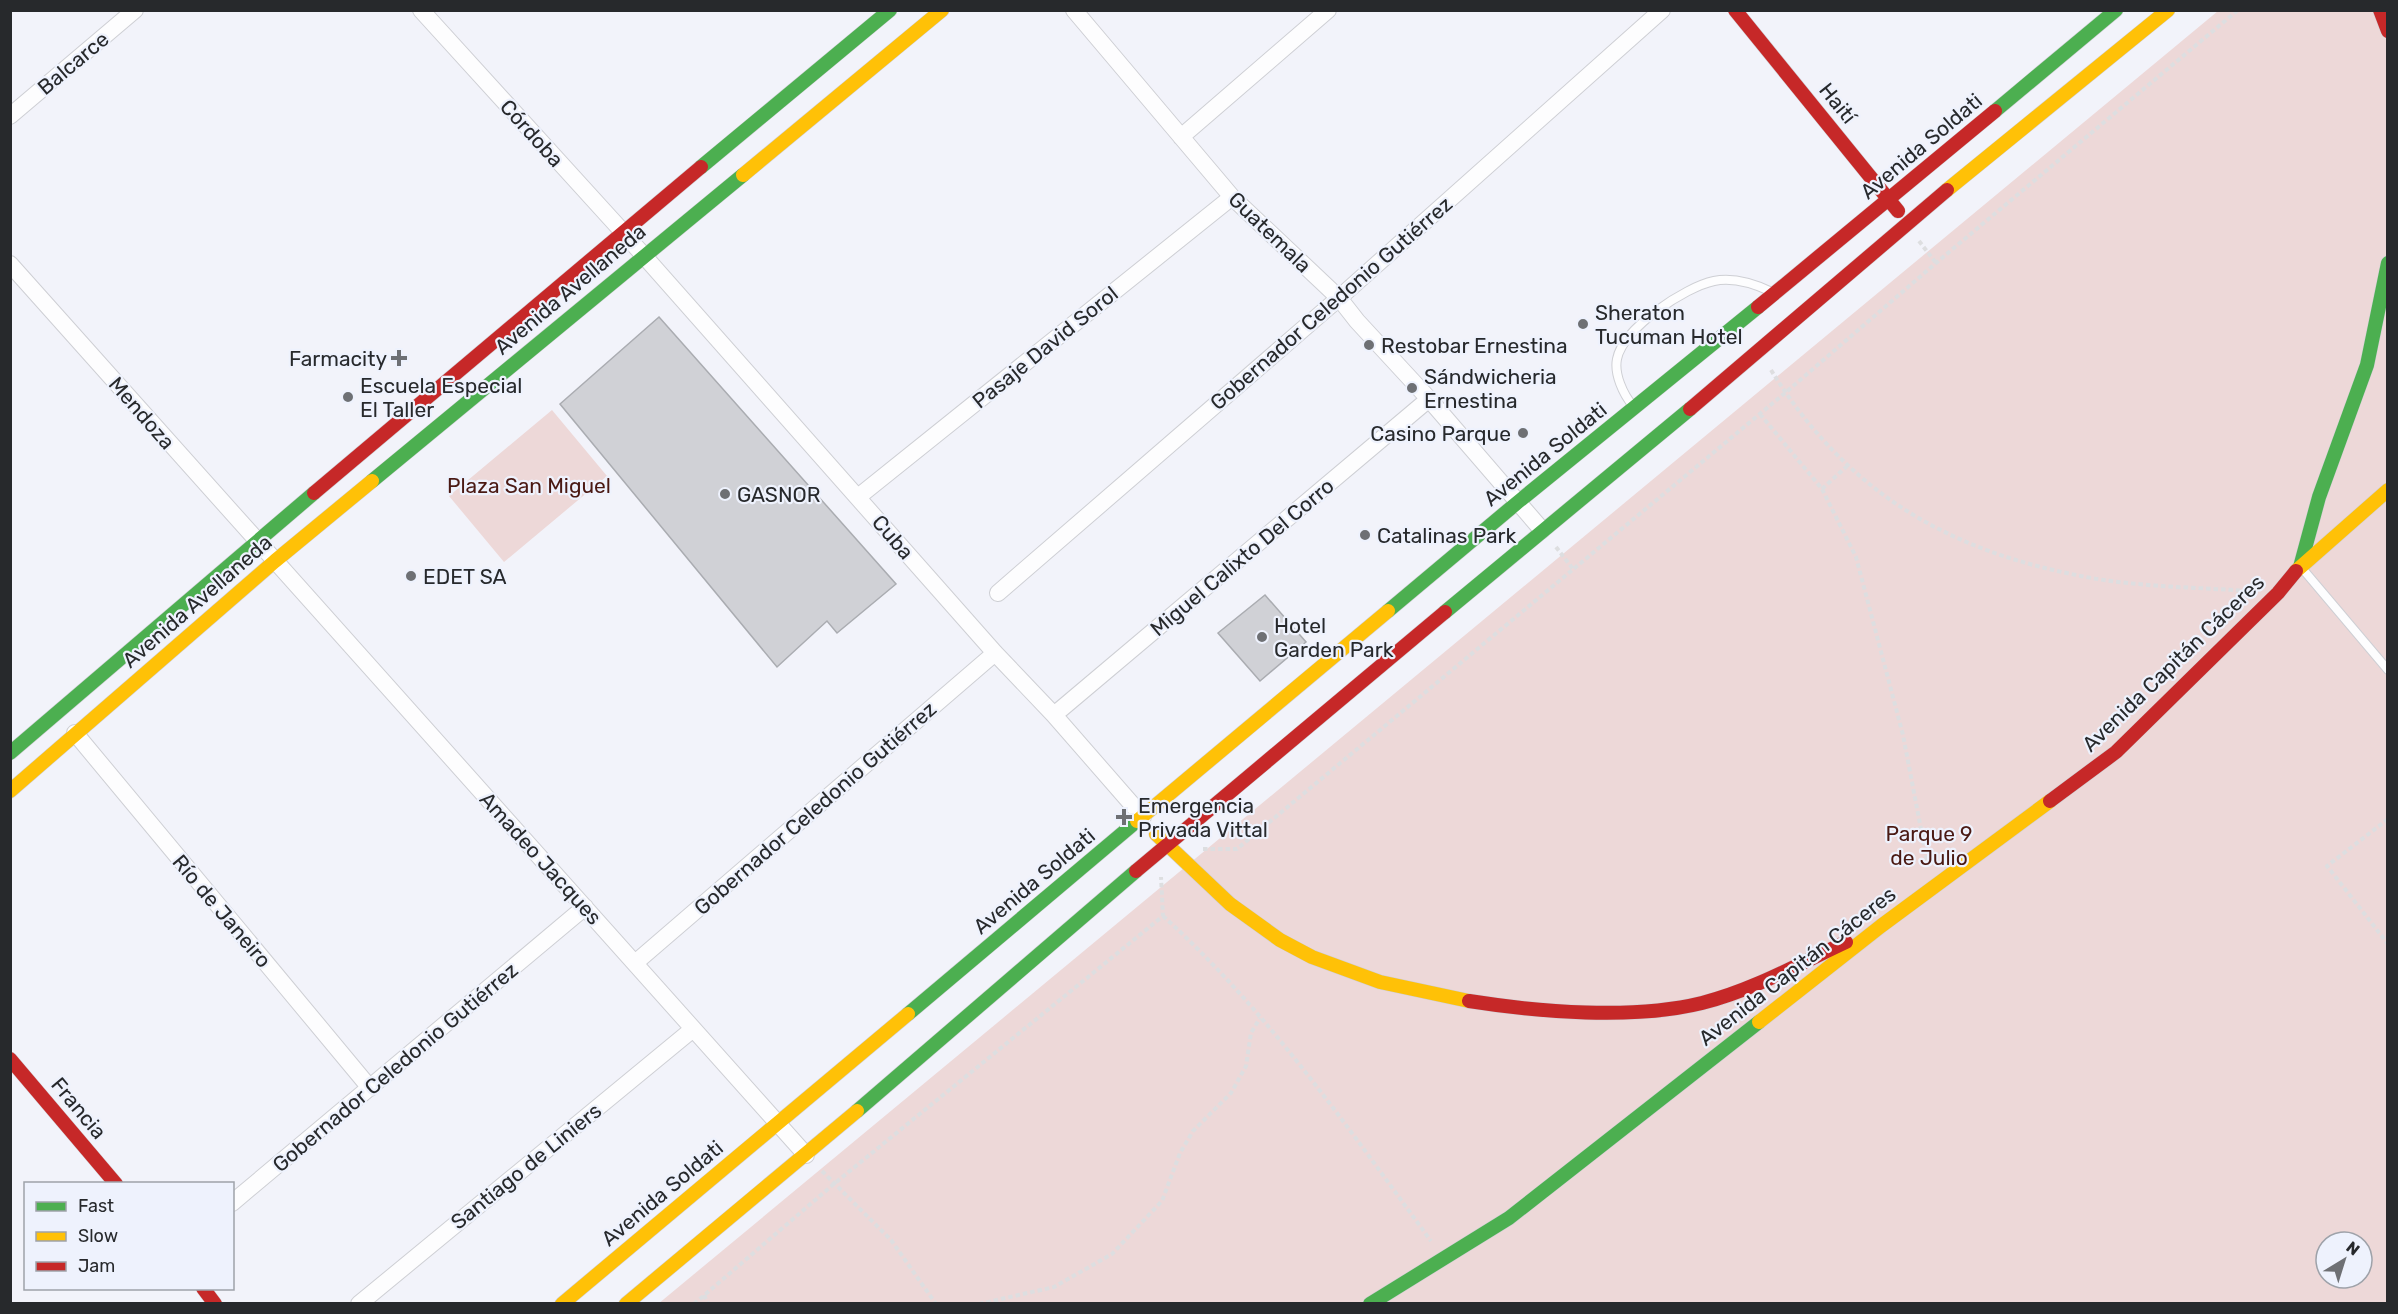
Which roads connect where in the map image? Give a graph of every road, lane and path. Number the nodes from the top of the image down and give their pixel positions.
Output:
1 (135, 10) edge
2 (421, 10) edge
3 (890, 10) edge
4 (942, 10) edge
5 (1074, 10) edge
6 (1328, 10) edge
7 (1662, 10) edge
8 (2116, 10) edge
9 (2168, 10) edge
10 (2238, 10) edge
11 (2380, 10) edge
12 (1741, 12) edge
13 (2388, 31) edge
14 (10, 116) edge
15 (1181, 137) junction
16 (1232, 197) junction
17 (1891, 199) junction
18 (1906, 223) junction
19 (622, 231) junction
20 (643, 256) junction
21 (1936, 262) junction
22 (2388, 263) edge
23 (10, 264) edge
24 (1775, 293) junction
25 (1339, 298) junction
26 (1760, 351) junction
27 (1785, 393) junction
28 (1429, 399) junction
29 (1634, 408) junction
30 (1760, 414) junction
31 (1847, 466) junction
32 (1822, 489) junction
33 (2388, 490) edge
34 (858, 497) junction
35 (1518, 502) junction
36 (1542, 530) junction
37 (255, 541) junction
38 (275, 561) junction
39 (2300, 567) junction
40 (998, 592) dead end
41 (2278, 593) junction
42 (995, 653) junction
43 (2388, 670) edge
44 (1054, 715) junction
45 (75, 733) junction
46 (10, 753) edge
47 (10, 791) edge
48 (1143, 817) junction
49 (2388, 819) edge
50 (1165, 845) junction
51 (1181, 860) junction
52 (1932, 889) junction
53 (585, 907) junction
54 (1163, 916) junction
55 (1881, 926) junction
56 (2388, 944) edge
57 (635, 963) junction
58 (1260, 1018) junction
59 (693, 1029) junction
60 (10, 1059) edge
61 (370, 1088) junction
62 (778, 1124) junction
63 (806, 1155) junction
64 (114, 1182) edge
65 (834, 1184) junction
66 (234, 1201) edge
67 (1443, 1258) junction
68 (204, 1290) edge
69 (704, 1295) junction
70 (215, 1304) edge
71 (359, 1304) edge
72 (562, 1304) edge
73 (626, 1304) edge
74 (694, 1304) edge
75 (708, 1304) edge
76 (936, 1304) edge
77 (979, 1304) edge
78 (1370, 1304) edge

1 - 14 street, Balcarce
2 - 19 street, Córdoba
3 - 19 main road, Avenida Avellaneda
4 - 20 main road, Avenida Avellaneda
5 - 15 street, Guatemala
6 - 15 street
7 - 25 street, Gobernador Celedonio Gutiérrez
8 - 17 main road, Avenida Soldati
9 - 18 main road
10 - 21 path
11 - 13 main road
12 - 17 main road, Haití
15 - 16 street, Guatemala
16 - 25 street, Guatemala
16 - 34 street, Pasaje David Sorol
17 - 18 main road, Haití
17 - 24 main road, Avenida Soldati
18 - 21 path
18 - 26 main road
19 - 20 street, Córdoba
19 - 37 main road, Avenida Avellaneda
20 - 34 street, Cuba
20 - 38 main road, Avenida Avellaneda
21 - 27 path
22 - 39 main road
23 - 37 street, Mendoza
24 - 29 main road, Avenida Soldati
24 - 29 lane
25 - 28 street, Guatemala
25 - 40 street, Gobernador Celedonio Gutiérrez
26 - 27 path
26 - 36 main road
27 - 30 path
27 - 31 path
28 - 35 street, Guatemala
28 - 44 street, Miguel Calixto Del Corro
29 - 35 main road, Avenida Soldati
30 - 32 path
30 - 51 path
31 - 32 path
31 - 41 path
32 - 52 path
33 - 39 main road, Avenida Capitán Cáceres
34 - 42 street, Cuba
35 - 36 street, Guatemala
35 - 48 main road, Avenida Soldati
36 - 50 main road
37 - 38 street, Mendoza
37 - 46 main road, Avenida Avellaneda
38 - 45 main road, Avenida Avellaneda
38 - 53 street, Amadeo Jacques
39 - 41 main road, Avenida Capitán Cáceres
39 - 43 lane
41 - 52 main road, Avenida Capitán Cáceres
42 - 44 street, Cuba
42 - 57 street, Gobernador Celedonio Gutiérrez
44 - 48 street, Cuba
45 - 47 main road, Avenida Avellaneda
45 - 61 street, Río de Janeiro
48 - 50 main road
48 - 62 main road, Avenida Soldati
49 - 56 path
50 - 51 main road
50 - 63 main road
51 - 54 path
51 - 55 main road
52 - 55 main road, Avenida Capitán Cáceres
53 - 57 street, Amadeo Jacques
53 - 61 street, Gobernador Celedonio Gutiérrez
54 - 58 path
54 - 65 path
55 - 67 main road, Avenida Capitán Cáceres
57 - 59 street, Amadeo Jacques
58 - 67 path
58 - 77 path
59 - 62 street, Amadeo Jacques
59 - 71 street, Santiago de Liniers
60 - 64 main road, Francia
61 - 66 street, Gobernador Celedonio Gutiérrez
62 - 63 street, Amadeo Jacques
62 - 72 main road, Avenida Soldati
63 - 65 path
63 - 73 main road
65 - 69 path
65 - 76 path
67 - 78 main road, Avenida Capitán Cáceres
68 - 70 main road
69 - 74 path
69 - 75 path

